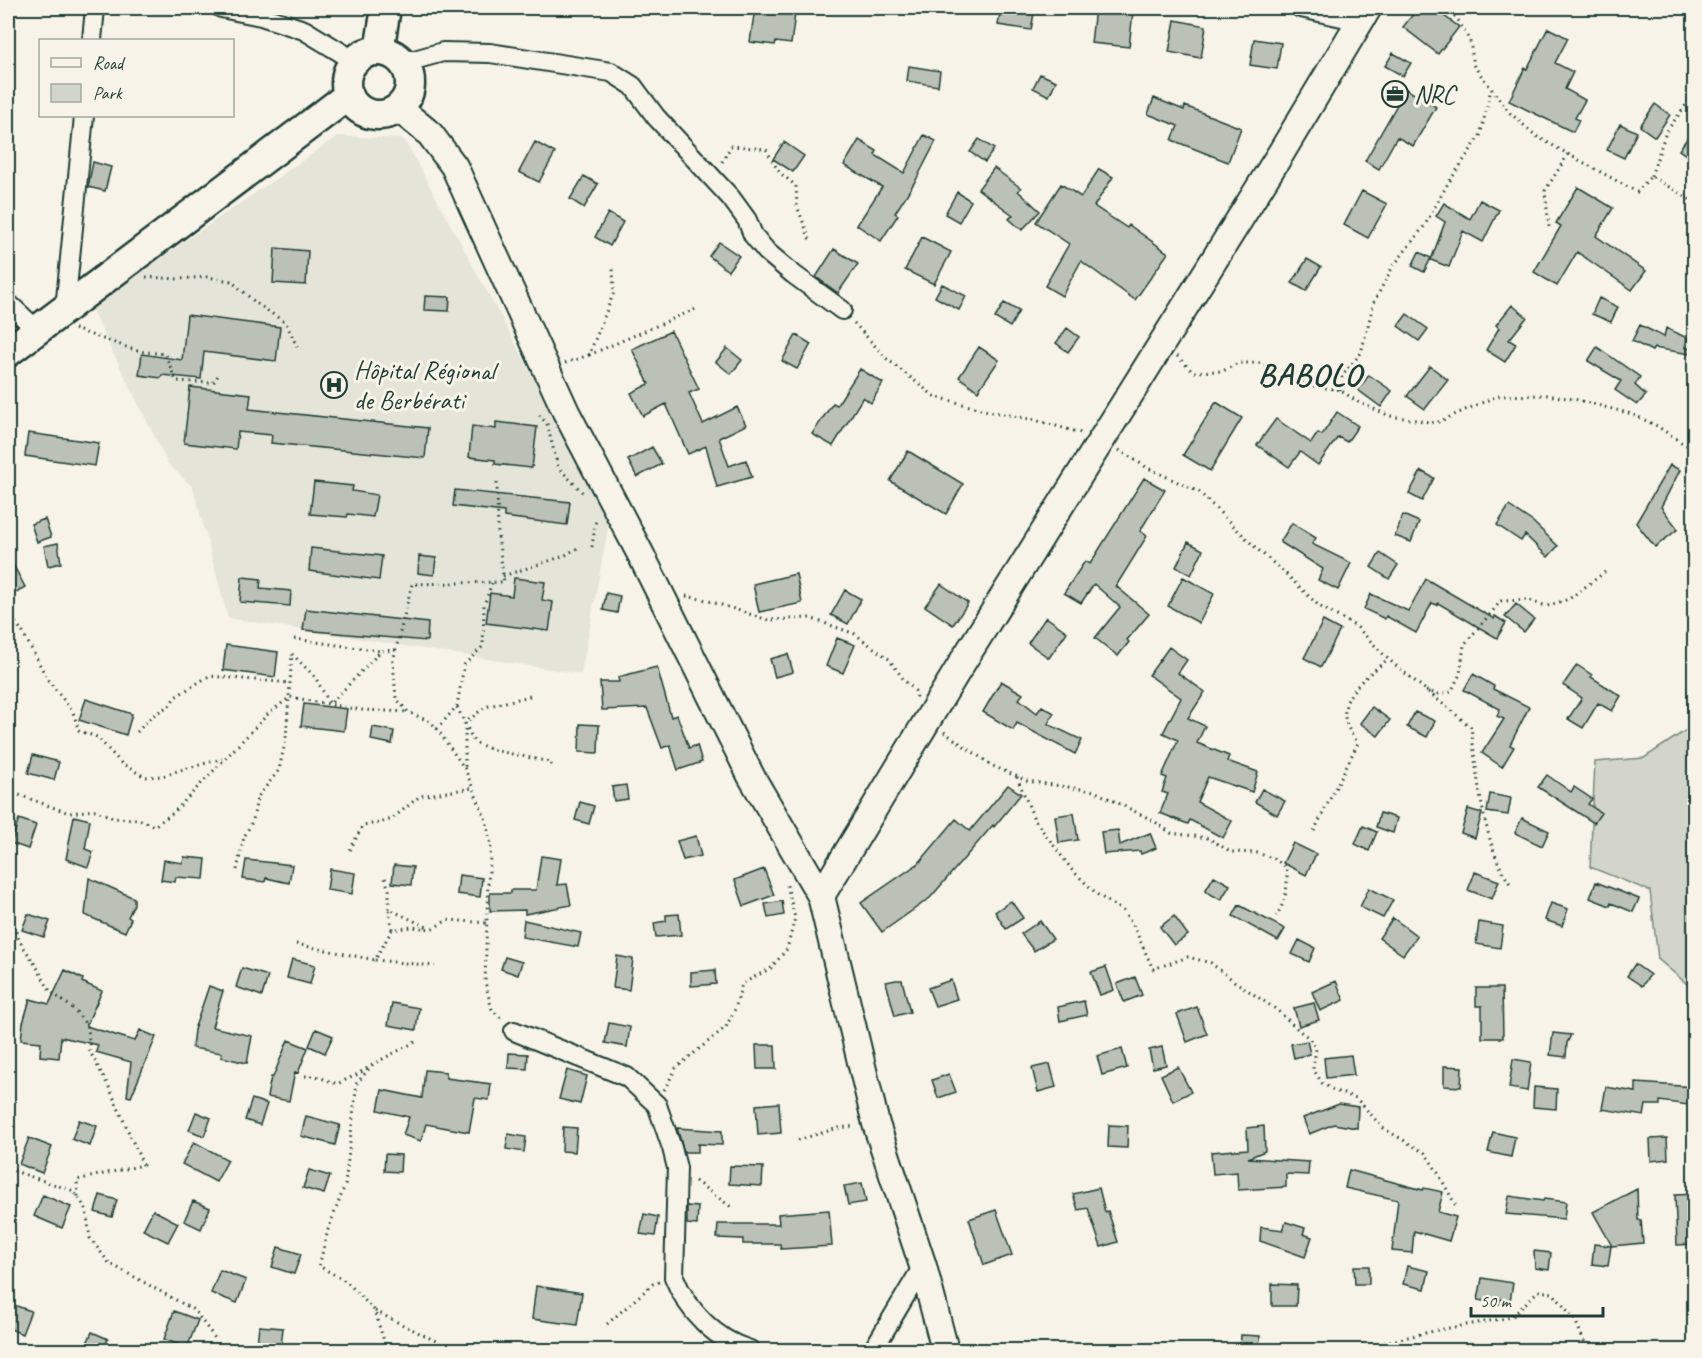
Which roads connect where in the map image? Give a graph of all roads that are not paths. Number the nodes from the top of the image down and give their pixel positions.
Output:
1 (95, 8) edge
2 (221, 8) edge
3 (386, 8) edge
4 (1301, 8) edge
5 (1364, 14) edge
6 (92, 39) edge
7 (379, 58) junction
8 (349, 95) junction
9 (398, 108) junction
10 (84, 117) edge
11 (8, 303) edge
12 (842, 310) road end
13 (51, 320) junction
14 (8, 352) edge
15 (821, 896) junction
16 (514, 1031) road end
17 (923, 1266) junction
18 (750, 1350) edge
19 (873, 1350) edge
20 (945, 1350) edge

1 - 6 street
2 - 7 street
3 - 7 main road
4 - 5 street
5 - 15 street
7 - 8 main road
7 - 9 main road
7 - 12 street
8 - 9 main road
8 - 13 main road
9 - 15 street
10 - 13 street
11 - 13 street
13 - 14 main road
15 - 17 street
16 - 18 street
17 - 19 street
17 - 20 street

